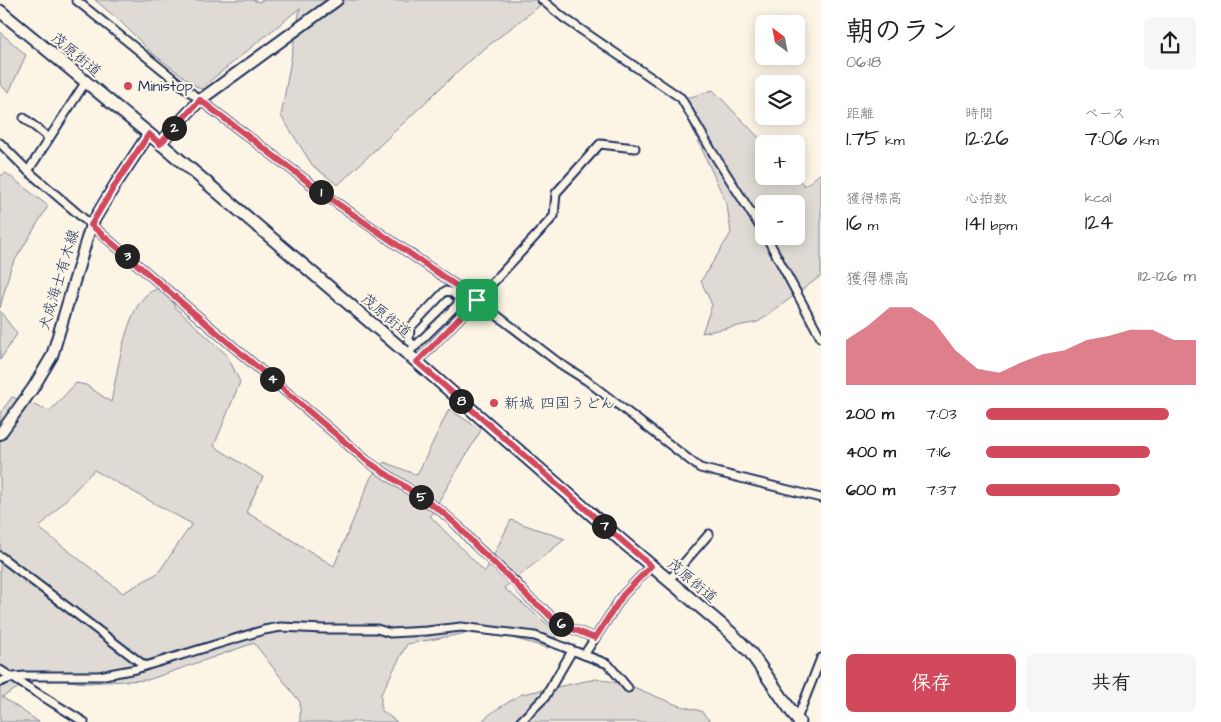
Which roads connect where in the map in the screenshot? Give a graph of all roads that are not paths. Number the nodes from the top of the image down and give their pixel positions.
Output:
1 (76, 0) edge
2 (542, 0) edge
3 (333, 1) edge
4 (0, 11) edge
5 (85, 83) junction
6 (200, 100) junction
7 (24, 118) dead end
8 (149, 134) junction
9 (49, 138) junction
10 (0, 143) edge
11 (160, 144) junction
12 (635, 148) dead end
13 (28, 171) junction
14 (755, 219) edge
15 (91, 225) junction
16 (771, 245) edge
17 (477, 300) junction
18 (821, 338) edge
19 (412, 350) junction
20 (417, 362) junction
21 (0, 434) edge
22 (821, 498) edge
23 (709, 534) dead end
24 (0, 556) edge
25 (651, 566) junction
26 (669, 580) junction
27 (595, 638) junction
28 (572, 651) junction
29 (584, 655) junction
30 (821, 658) edge
31 (145, 666) junction
32 (0, 670) edge
33 (13, 677) junction
34 (0, 682) edge
35 (628, 688) dead end
36 (798, 720) edge
37 (84, 722) edge
38 (520, 722) edge

1 - 6 street
2 - 14 street
3 - 6 main road
4 - 5 main road, 茂原街道
5 - 8 main road, 茂原街道
5 - 9 street
6 - 11 main road
6 - 17 street
7 - 9 street
8 - 11 main road, 茂原街道
8 - 15 main road, 犬成海士有木線
9 - 13 street
10 - 13 street
11 - 19 main road, 茂原街道
12 - 17 street
13 - 15 street
15 - 21 main road, 犬成海士有木線
15 - 27 street
16 - 18 street
17 - 20 street
17 - 22 street
19 - 19 street
19 - 20 main road, 茂原街道
20 - 25 main road, 茂原街道
23 - 26 street
24 - 31 street
25 - 26 main road, 茂原街道
25 - 27 street
26 - 36 main road, 茂原街道
27 - 29 street
28 - 29 street
28 - 31 street
28 - 38 street
29 - 35 street
30 - 36 street
31 - 33 street
32 - 33 street
33 - 34 street
33 - 37 street

